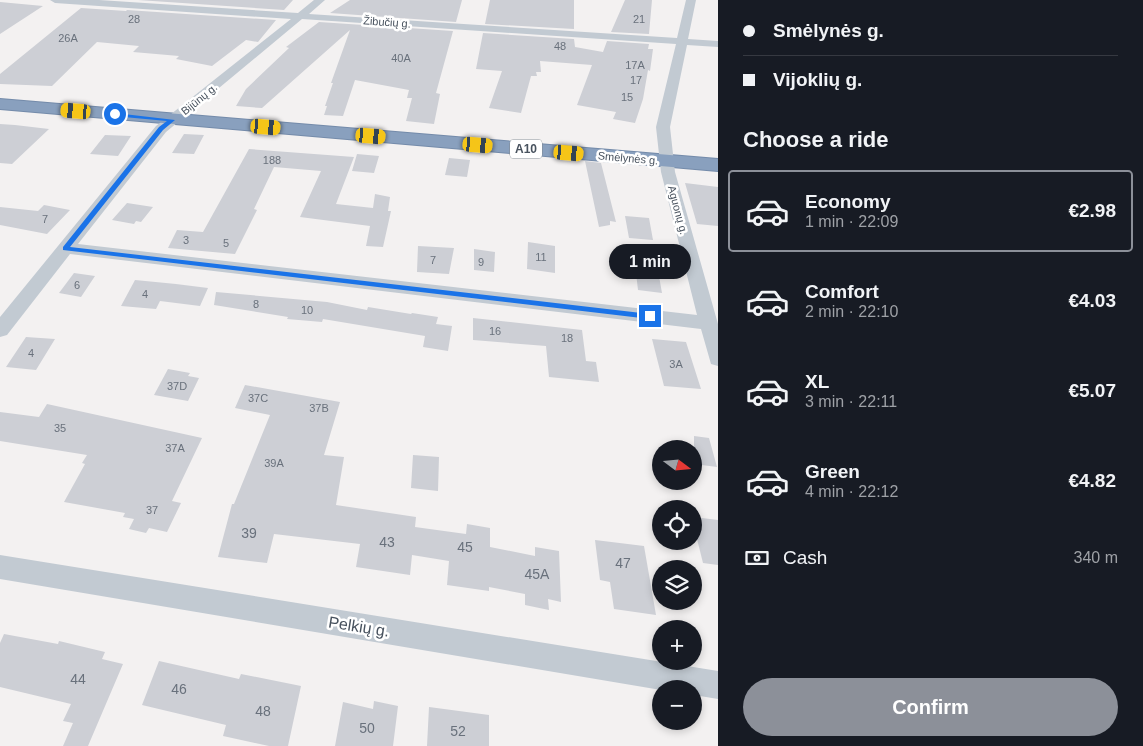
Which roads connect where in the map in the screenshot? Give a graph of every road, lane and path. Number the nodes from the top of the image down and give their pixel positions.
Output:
1 (55, 0) edge
2 (320, 0) edge
3 (691, 0) edge
4 (299, 16) junction
5 (683, 42) junction
6 (718, 44) edge
7 (0, 104) edge
8 (172, 120) junction
9 (665, 161) junction
10 (718, 165) edge
11 (65, 248) junction
12 (708, 323) junction
13 (0, 330) edge
14 (718, 359) edge
15 (0, 568) edge
16 (718, 685) edge

1 - 4 street, Žibučių g.
2 - 4 street, Bijūnų g.
3 - 5 street, Aguonų g.
4 - 5 street, Žibučių g.
4 - 8 street, Bijūnų g.
5 - 6 street, Žibučių g.
5 - 9 street, Aguonų g.
7 - 8 highway, Smėlynės g. / A10
8 - 9 highway, Smėlynės g. / A10
8 - 11 street, Bijūnų g.
9 - 10 highway, Smėlynės g. / A10
9 - 12 street, Aguonų g.
11 - 12 street
11 - 13 street, Bijūnų g.
12 - 14 street, Aguonų g.
15 - 16 street, Pelkių g.

